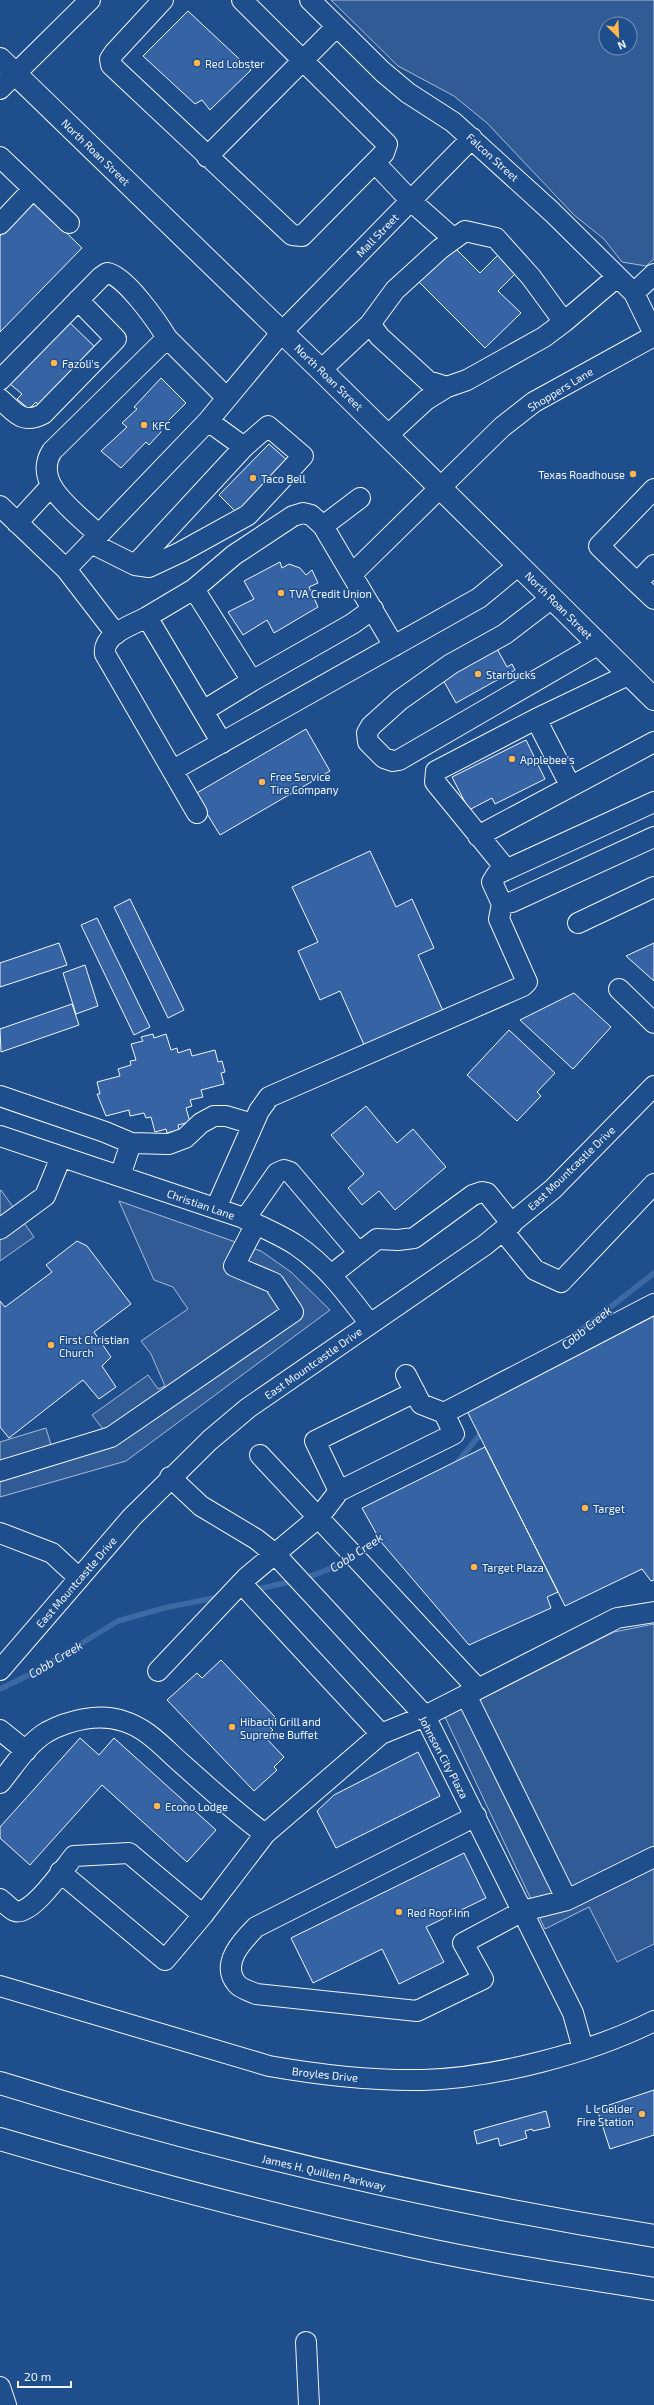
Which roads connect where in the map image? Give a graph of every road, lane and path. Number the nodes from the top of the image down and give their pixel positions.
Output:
1 (90, 0) edge
2 (242, 0) edge
3 (310, 0) edge
4 (161, 1) edge
5 (336, 27) junction
6 (0, 59) edge
7 (304, 60) junction
8 (16, 74) junction
9 (0, 89) edge
10 (472, 138) junction
11 (0, 157) edge
12 (207, 157) junction
13 (375, 163) junction
14 (33, 190) junction
15 (411, 201) junction
16 (69, 223) dead end
17 (0, 224) edge
18 (454, 239) junction
19 (654, 274) edge
20 (617, 276) junction
21 (634, 293) junction
22 (78, 300) junction
23 (564, 322) junction
24 (370, 324) junction
25 (282, 332) junction
26 (654, 335) edge
27 (167, 338) junction
28 (321, 370) junction
29 (0, 380) edge
30 (448, 387) junction
31 (228, 398) junction
32 (0, 399) edge
33 (208, 421) junction
34 (388, 435) junction
35 (244, 446) junction
36 (50, 486) junction
37 (442, 488) junction
38 (654, 490) edge
39 (360, 498) dead end
40 (0, 506) edge
41 (17, 523) junction
42 (323, 526) junction
43 (95, 539) junction
44 (135, 564) junction
45 (519, 565) junction
46 (654, 565) edge
47 (66, 569) junction
48 (352, 574) junction
49 (637, 583) junction
50 (194, 589) junction
51 (552, 598) junction
52 (654, 599) edge
53 (373, 609) junction
54 (147, 617) junction
55 (116, 634) junction
56 (599, 644) junction
57 (394, 646) junction
58 (628, 675) junction
59 (252, 681) junction
60 (654, 699) edge
61 (203, 711) junction
62 (536, 719) junction
63 (654, 742) edge
64 (222, 743) junction
65 (173, 770) junction
66 (570, 785) junction
67 (654, 802) edge
68 (197, 812) dead end
69 (478, 836) junction
70 (654, 837) edge
71 (500, 873) junction
72 (654, 887) edge
73 (502, 904) junction
74 (578, 923) dead end
75 (618, 988) dead end
76 (654, 1023) edge
77 (654, 1086) edge
78 (0, 1096) edge
79 (253, 1124) junction
80 (0, 1136) edge
81 (131, 1143) junction
82 (61, 1157) junction
83 (120, 1176) junction
84 (654, 1184) edge
85 (216, 1208) junction
86 (251, 1222) junction
87 (507, 1227) junction
88 (0, 1228) edge
89 (358, 1252) junction
90 (331, 1276) junction
91 (654, 1304) edge
92 (370, 1324) junction
93 (444, 1414) junction
94 (260, 1455) dead end
95 (0, 1471) edge
96 (170, 1478) junction
97 (339, 1491) junction
98 (319, 1517) junction
99 (0, 1533) edge
100 (275, 1554) junction
101 (79, 1578) junction
102 (241, 1583) junction
103 (654, 1612) edge
104 (0, 1670) edge
105 (158, 1671) dead end
106 (472, 1692) junction
107 (425, 1716) junction
108 (0, 1730) edge
109 (381, 1734) junction
110 (26, 1751) junction
111 (0, 1783) edge
112 (476, 1816) junction
113 (265, 1834) junction
114 (654, 1857) edge
115 (60, 1872) junction
116 (0, 1899) edge
117 (567, 1900) junction
118 (523, 1911) junction
119 (203, 1915) junction
120 (0, 1986) edge
121 (654, 2021) edge
122 (583, 2049) junction
123 (0, 2083) edge
124 (0, 2139) edge
125 (654, 2236) edge
126 (654, 2290) edge
127 (306, 2342) dead end
128 (0, 2387) edge
129 (6, 2405) edge
130 (309, 2405) edge

1 - 8 street
2 - 7 street
3 - 5 street, Falcon Street
4 - 12 street
5 - 7 street
5 - 10 street, Falcon Street
6 - 8 main road, North Roan Street
7 - 12 street
7 - 13 street
8 - 9 street
8 - 25 main road, North Roan Street
10 - 15 street, Mall Street
10 - 20 street, Falcon Street
11 - 14 street
12 - 13 street
13 - 15 street
14 - 16 street
14 - 17 street
15 - 18 street
15 - 25 street, Mall Street
18 - 23 street
18 - 24 street
19 - 21 street
20 - 21 street, Falcon Street
20 - 23 street
21 - 26 street, Falcon Street
22 - 27 street
22 - 29 street
22 - 32 street
23 - 30 street
24 - 28 street
24 - 30 street
25 - 28 main road, North Roan Street
25 - 31 street, Mall Street
26 - 37 street, Shoppers Lane
27 - 31 street
27 - 36 street
28 - 34 main road, North Roan Street
30 - 34 street
31 - 33 street, Mall Street
33 - 35 street
33 - 43 street, Mall Street
34 - 37 main road, North Roan Street
35 - 44 street
35 - 44 street
36 - 41 street
36 - 43 street
37 - 45 main road, North Roan Street
37 - 48 street, Shoppers Lane
38 - 49 street
39 - 42 street
40 - 41 street
41 - 47 street
42 - 48 street
42 - 50 street
43 - 44 street
43 - 47 street, Mall Street
45 - 51 main road, North Roan Street
45 - 57 street
46 - 49 street
47 - 55 street
48 - 53 street
49 - 52 street
50 - 54 street
50 - 59 street
51 - 56 main road, North Roan Street
51 - 56 street
53 - 57 street
53 - 59 street
54 - 55 street
54 - 61 street
55 - 65 street
56 - 58 main road, North Roan Street
57 - 64 street
58 - 60 main road, North Roan Street
58 - 62 street
59 - 61 street
61 - 64 street
62 - 66 street
62 - 69 street
63 - 66 street
64 - 65 street
65 - 68 street
66 - 69 street
67 - 71 street
69 - 71 street
70 - 73 street
71 - 73 street
72 - 74 street
73 - 79 street
75 - 76 street
77 - 87 street, East Mountcastle Drive
78 - 81 street
79 - 81 street
79 - 85 street
80 - 82 street, Christian Lane
81 - 83 street
82 - 83 street, Christian Lane
82 - 88 street
83 - 85 street, Christian Lane
84 - 87 street
85 - 86 street, Christian Lane
86 - 89 street
86 - 90 street, Christian Lane
86 - 95 street
87 - 89 street
87 - 92 street, East Mountcastle Drive
89 - 90 street
90 - 92 street, Christian Lane
91 - 93 street
92 - 96 street, East Mountcastle Drive
93 - 97 street
93 - 97 street
94 - 98 street
96 - 100 street, Johnson City Plaza
96 - 101 street, East Mountcastle Drive
97 - 98 street
98 - 100 street
98 - 106 street
99 - 101 street
100 - 102 street
100 - 107 street, Johnson City Plaza
101 - 104 street, East Mountcastle Drive
102 - 105 street
102 - 109 street
103 - 106 street
106 - 107 street
106 - 117 street
107 - 109 street
107 - 112 street, Johnson City Plaza
108 - 110 street
109 - 113 street
110 - 111 street
110 - 113 street
112 - 118 street, Johnson City Plaza
112 - 118 street
113 - 119 street
114 - 117 street
115 - 116 street
115 - 119 street
115 - 119 street
117 - 118 street
118 - 122 street, Johnson City Plaza
120 - 122 street, Broyles Drive
121 - 122 street, Broyles Drive
123 - 125 main road, James H. Quillen Parkway
124 - 126 main road
127 - 130 street
128 - 129 street

